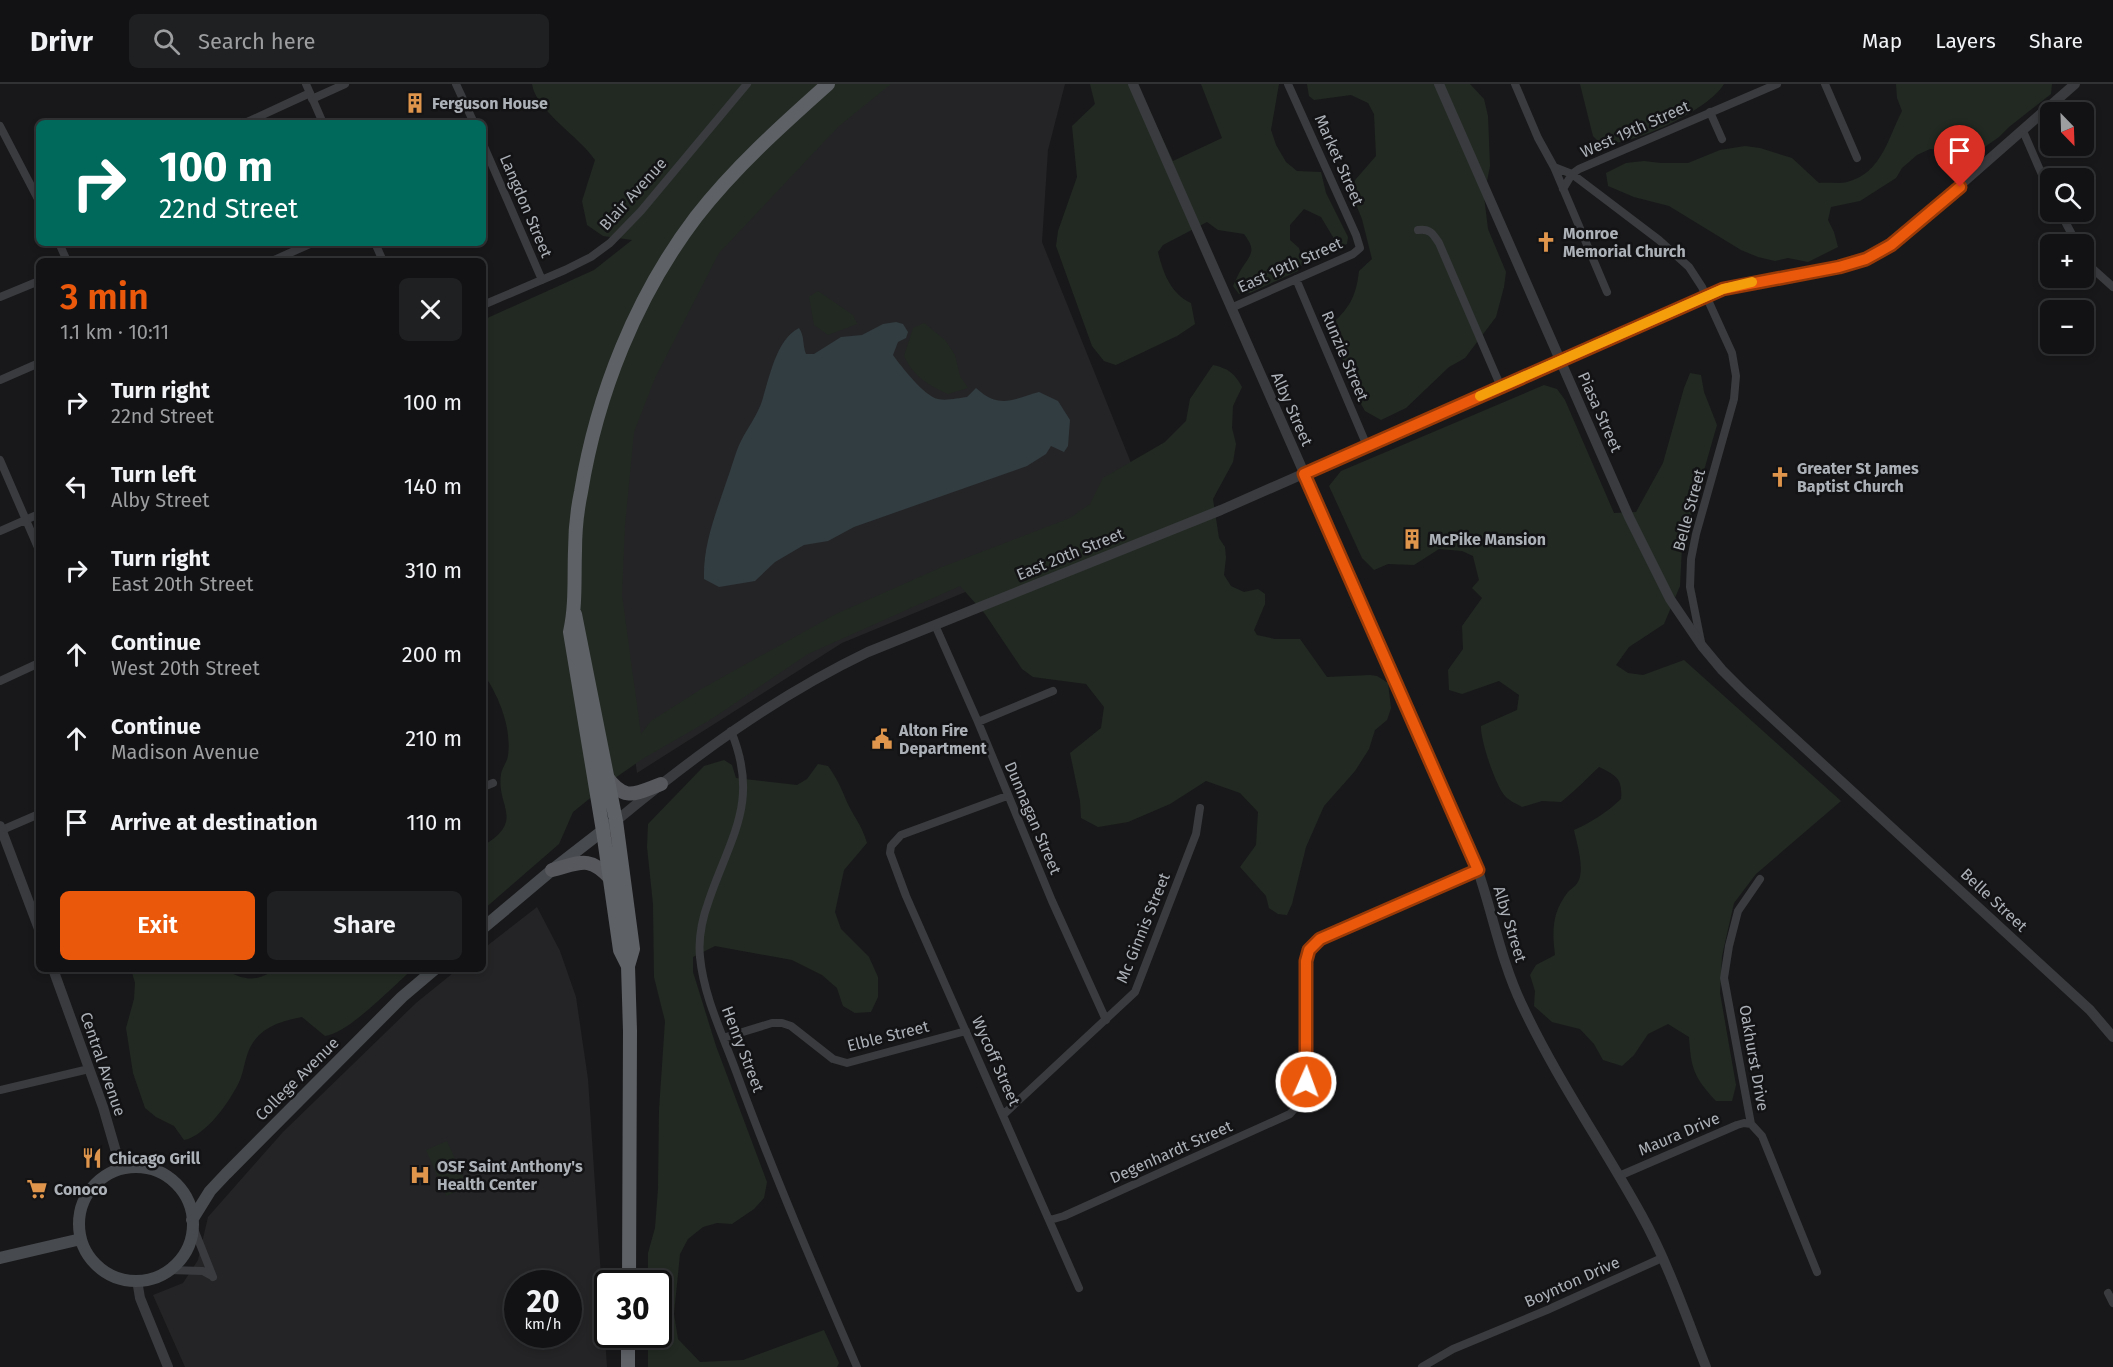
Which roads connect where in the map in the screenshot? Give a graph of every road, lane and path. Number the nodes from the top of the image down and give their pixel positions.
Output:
1 (345, 84) edge
2 (456, 84) edge
3 (747, 84) edge
4 (828, 84) edge
5 (1134, 84) edge
6 (1288, 84) edge
7 (1439, 84) edge
8 (1515, 84) edge
9 (1776, 84) edge
10 (1825, 84) edge
11 (2075, 84) edge
12 (309, 92) edge
13 (1710, 112) junction
14 (251, 120) edge
15 (322, 120) edge
16 (473, 120) edge
17 (0, 126) edge
18 (2023, 131) junction
19 (1722, 139) dead end
20 (486, 151) edge
21 (1857, 158) dead end
22 (1554, 167) junction
23 (2040, 170) edge
24 (1572, 174) junction
25 (1563, 189) junction
26 (36, 195) edge
27 (1418, 230) dead end
28 (305, 246) edge
29 (1360, 248) joint
30 (279, 258) edge
31 (2094, 270) edge
32 (1296, 279) junction
33 (542, 280) junction
34 (36, 282) edge
35 (2113, 287) edge
36 (1607, 292) dead end
37 (0, 297) edge
38 (1706, 297) junction
39 (486, 304) edge
40 (1231, 308) junction
41 (1561, 361) junction
42 (36, 364) edge
43 (0, 380) edge
44 (1502, 387) junction
45 (1367, 446) junction
46 (0, 460) edge
47 (1304, 474) junction
48 (36, 515) edge
49 (26, 520) junction
50 (0, 531) edge
51 (36, 543) edge
52 (575, 612) junction
53 (935, 625) junction
54 (1702, 646) junction
55 (36, 664) edge
56 (0, 681) edge
57 (1053, 691) dead end
58 (978, 722) junction
59 (731, 731) junction
60 (606, 776) junction
61 (493, 783) dead end
62 (661, 784) junction
63 (486, 786) edge
64 (1007, 796) junction
65 (1200, 808) dead end
66 (36, 815) edge
67 (616, 821) junction
68 (1, 828) edge
69 (603, 831) junction
70 (552, 870) junction
71 (1478, 870) junction
72 (610, 878) junction
73 (1760, 879) dead end
74 (36, 921) edge
75 (486, 925) edge
76 (628, 966) junction
77 (54, 972) edge
78 (431, 972) edge
79 (1106, 1020) junction
80 (966, 1031) junction
81 (2113, 1037) edge
82 (723, 1038) junction
83 (89, 1069) junction
84 (0, 1090) edge
85 (1003, 1115) junction
86 (1751, 1124) junction
87 (121, 1169) junction
88 (1619, 1176) junction
89 (182, 1191) junction
90 (210, 1191) junction
91 (1050, 1220) junction
92 (192, 1222) junction
93 (81, 1239) junction
94 (0, 1258) edge
95 (1662, 1258) junction
96 (168, 1270) junction
97 (629, 1270) edge
98 (1817, 1272) dead end
99 (137, 1280) junction
100 (1079, 1288) dead end
101 (2108, 1293) dead end
102 (2113, 1303) edge
103 (628, 1348) edge
104 (168, 1367) edge
105 (628, 1367) edge
106 (857, 1367) edge
107 (1422, 1367) edge
108 (1706, 1367) edge

1 - 12 street
2 - 16 street
3 - 33 street, Blair Avenue
4 - 52 highway
5 - 40 street, Alby Street
6 - 29 street, Market Street
7 - 41 street, Piasa Street
8 - 22 street
9 - 13 street, West 19th Street
10 - 21 street
11 - 18 street, East 20th Street
12 - 14 street
12 - 15 street
13 - 19 street
13 - 24 street, West 19th Street
17 - 26 street
18 - 23 street
18 - 38 street, East 20th Street
20 - 33 street, Langdon Street
22 - 24 street, Belle Street
22 - 25 street
24 - 25 street
24 - 38 street, Belle Street
25 - 36 street
27 - 44 street
28 - 30 street
29 - 32 street, East 19th Street
31 - 35 street
32 - 40 street, East 19th Street
32 - 45 street, Runzie Street
33 - 39 street, Blair Avenue
34 - 37 street
38 - 41 street, East 20th Street
38 - 54 street, Belle Street
40 - 47 street, Alby Street
41 - 44 street, East 20th Street
41 - 54 street, Piasa Street
42 - 43 street
44 - 45 street, East 20th Street
45 - 47 street, East 20th Street
46 - 49 street
47 - 53 street, East 20th Street
47 - 71 street, Alby Street
48 - 49 street
49 - 50 street
49 - 51 street
52 - 60 highway
52 - 69 highway
53 - 58 street, Dunnagan Street
53 - 59 street, East 20th Street
54 - 81 street, Belle Street
55 - 56 street
57 - 58 street
58 - 64 street, Dunnagan Street
59 - 62 street, East 20th Street
59 - 82 street, Henry Street
60 - 62 main road
60 - 67 highway
61 - 63 street
62 - 67 street, East 20th Street
64 - 79 street, Dunnagan Street
64 - 80 street, Wycoff Street
65 - 79 street, Mc Ginnis Street
66 - 68 street
67 - 69 main road
67 - 76 highway
68 - 74 street
69 - 70 main road
69 - 72 highway
70 - 72 main road
70 - 75 main road
71 - 88 street, Alby Street
71 - 91 street, Degenhardt Street
72 - 76 highway
73 - 86 street, Oakhurst Drive
76 - 97 highway
77 - 83 street, Central Avenue
78 - 90 main road, College Avenue
79 - 85 street, Mc Ginnis Street
80 - 82 street, Elble Street
80 - 85 street, Wycoff Street
82 - 106 street, Henry Street
83 - 84 street
83 - 87 street, Central Avenue
85 - 91 street, Wycoff Street
86 - 88 street, Maura Drive
86 - 98 street, Oakhurst Drive
87 - 89 main road
87 - 93 main road
88 - 95 street, Alby Street
89 - 90 main road
89 - 92 main road
90 - 92 main road, College Avenue
91 - 100 street, Wycoff Street
92 - 96 main road
92 - 96 street
93 - 94 main road
93 - 99 main road
95 - 107 street, Boynton Drive
95 - 108 street, Alby Street
96 - 99 main road
99 - 104 street
101 - 102 street
103 - 105 highway

